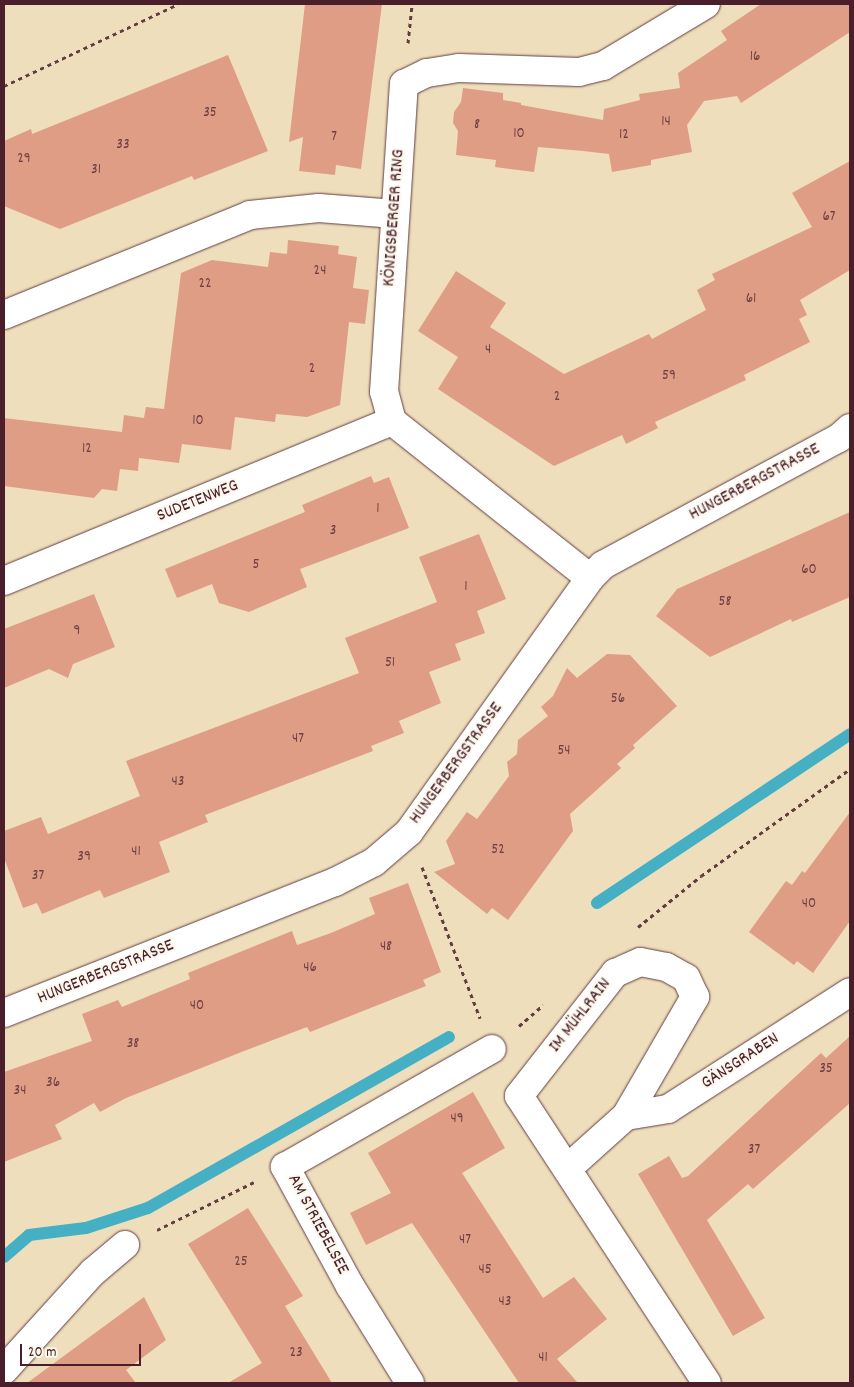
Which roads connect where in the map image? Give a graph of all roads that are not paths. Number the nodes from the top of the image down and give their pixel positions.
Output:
1 (706, 4) edge
2 (395, 214) junction
3 (4, 315) edge
4 (392, 421) junction
5 (850, 428) edge
6 (590, 578) junction
7 (4, 581) edge
8 (850, 992) edge
9 (4, 1013) edge
10 (492, 1049) road end
11 (626, 1116) junction
12 (568, 1168) junction
13 (124, 1246) road end
14 (4, 1370) edge
15 (410, 1383) edge
16 (707, 1383) edge

1 - 2 street, KÖNIGSBERGER RING
2 - 3 street
2 - 4 street, KÖNIGSBERGER RING
4 - 6 street
4 - 7 street, SUDETENWEG
5 - 6 street, HUNGERBERGSTRASSE
6 - 9 street, HUNGERBERGSTRASSE
8 - 11 street, GÄNSGRABEN
10 - 15 street, AM STRIEBELSEE
11 - 12 street, IM MÜHLRAIN
11 - 12 street, IM MÜHLRAIN
12 - 16 street, IM MÜHLRAIN
13 - 14 street

